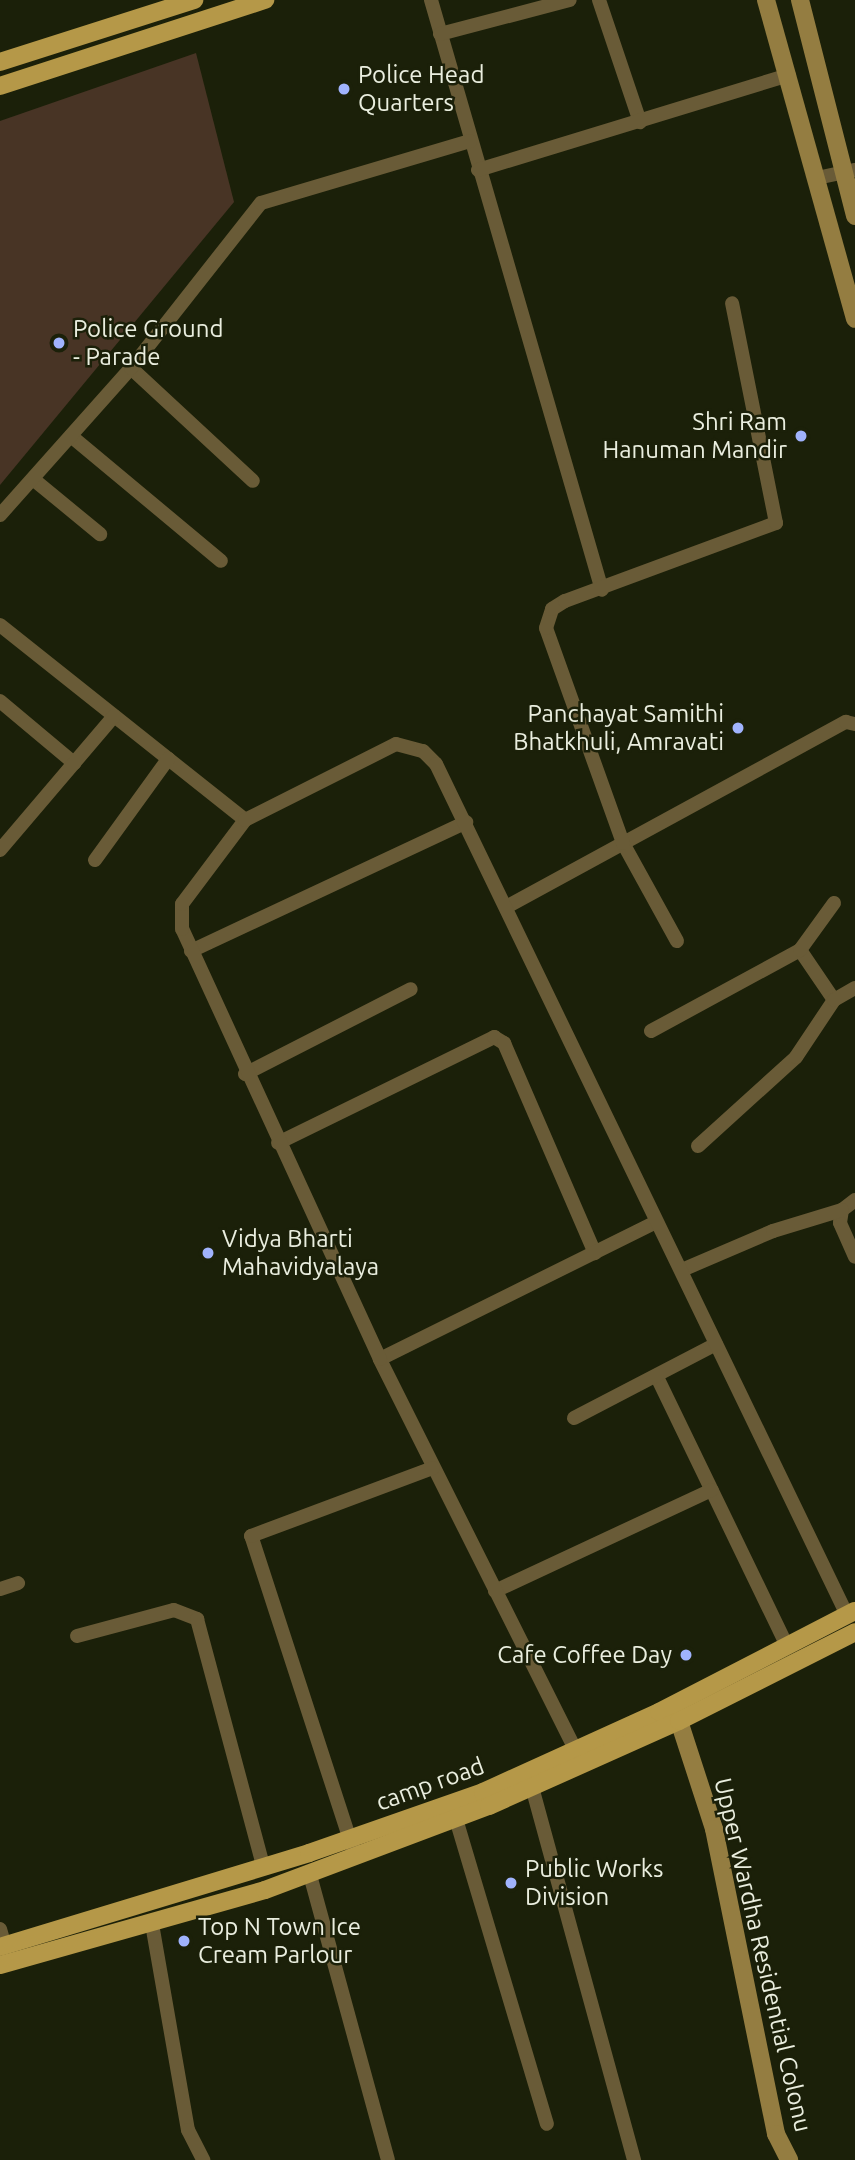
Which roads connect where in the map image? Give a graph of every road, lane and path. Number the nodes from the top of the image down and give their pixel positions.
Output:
1 (194, 0) edge
2 (265, 0) edge
3 (431, 0) edge
4 (570, 0) edge
5 (599, 0) edge
6 (766, 0) edge
7 (800, 0) edge
8 (440, 34) junction
9 (0, 62) edge
10 (789, 75) junction
11 (0, 86) edge
12 (640, 122) junction
13 (470, 141) junction
14 (478, 170) junction
15 (849, 171) edge
16 (817, 178) junction
17 (855, 216) edge
18 (732, 303) dead end
19 (855, 319) edge
20 (131, 368) junction
21 (71, 436) junction
22 (33, 479) junction
23 (253, 481) dead end
24 (0, 515) edge
25 (100, 534) dead end
26 (221, 561) dead end
27 (602, 590) junction
28 (0, 625) edge
29 (0, 701) edge
30 (114, 716) junction
31 (855, 724) edge
32 (168, 759) junction
33 (74, 763) junction
34 (245, 820) junction
35 (466, 822) junction
36 (623, 843) junction
37 (0, 850) edge
38 (95, 860) dead end
39 (834, 903) dead end
40 (508, 906) junction
41 (677, 941) dead end
42 (800, 950) junction
43 (191, 951) junction
44 (855, 988) edge
45 (411, 989) dead end
46 (834, 1000) junction
47 (651, 1031) dead end
48 (246, 1074) junction
49 (278, 1143) junction
50 (698, 1146) dead end
51 (855, 1200) edge
52 (842, 1210) junction
53 (654, 1223) junction
54 (595, 1253) junction
55 (855, 1257) edge
56 (682, 1270) junction
57 (716, 1344) junction
58 (380, 1359) junction
59 (657, 1377) junction
60 (575, 1418) dead end
61 (433, 1468) junction
62 (712, 1490) junction
63 (18, 1583) dead end
64 (0, 1589) edge
65 (495, 1591) junction
66 (851, 1613) edge
67 (855, 1632) edge
68 (78, 1636) dead end
69 (787, 1646) junction
70 (678, 1721) junction
71 (579, 1757) junction
72 (532, 1787) junction
73 (456, 1819) junction
74 (351, 1839) junction
75 (355, 1857) junction
76 (263, 1866) junction
77 (310, 1875) junction
78 (152, 1924) junction
79 (2, 1941) edge
80 (0, 1965) edge
81 (547, 2124) dead end
82 (203, 2160) edge
83 (388, 2160) edge
84 (634, 2160) edge
85 (789, 2160) edge

1 - 9 main road
2 - 11 main road
3 - 8 street
4 - 8 street
5 - 12 street
6 - 10 street
7 - 15 street
8 - 13 street
10 - 12 street
10 - 16 street
12 - 14 street
13 - 14 street
13 - 20 street
14 - 27 street
15 - 16 street
15 - 17 street
16 - 19 street
18 - 27 street
20 - 21 street
20 - 23 street
21 - 22 street
21 - 26 street
22 - 24 street
22 - 25 street
27 - 36 street
28 - 30 street
29 - 33 street
30 - 32 street
30 - 33 street
31 - 36 street
32 - 34 street
32 - 38 street
33 - 37 street
34 - 35 street
34 - 43 street
35 - 40 street
35 - 43 street
36 - 40 street
36 - 41 street
39 - 42 street
40 - 53 street
42 - 46 street
42 - 47 street
43 - 48 street
44 - 46 street
45 - 48 street
46 - 50 street
48 - 49 street
49 - 54 street
49 - 58 street
51 - 52 street
52 - 55 street
52 - 56 street
53 - 54 street
53 - 56 street
54 - 58 street
56 - 57 street
57 - 59 street
57 - 66 street
58 - 61 street
59 - 60 street
59 - 62 street
61 - 65 street
61 - 74 street
62 - 65 street
62 - 69 street
63 - 64 street
65 - 71 street
66 - 69 main road, camp road
67 - 70 main road, camp road
68 - 76 street
69 - 71 main road, camp road
70 - 71 main road, camp road
70 - 85 street, Upper Wardha Residential Colonu
71 - 72 main road, camp road
71 - 74 main road, camp road
72 - 73 main road, camp road
72 - 84 street
73 - 75 main road, camp road
73 - 81 street
74 - 75 street
74 - 76 main road, camp road
75 - 77 main road, camp road
76 - 79 main road, camp road
77 - 78 main road, camp road
77 - 83 street
78 - 80 main road, camp road
78 - 82 street

